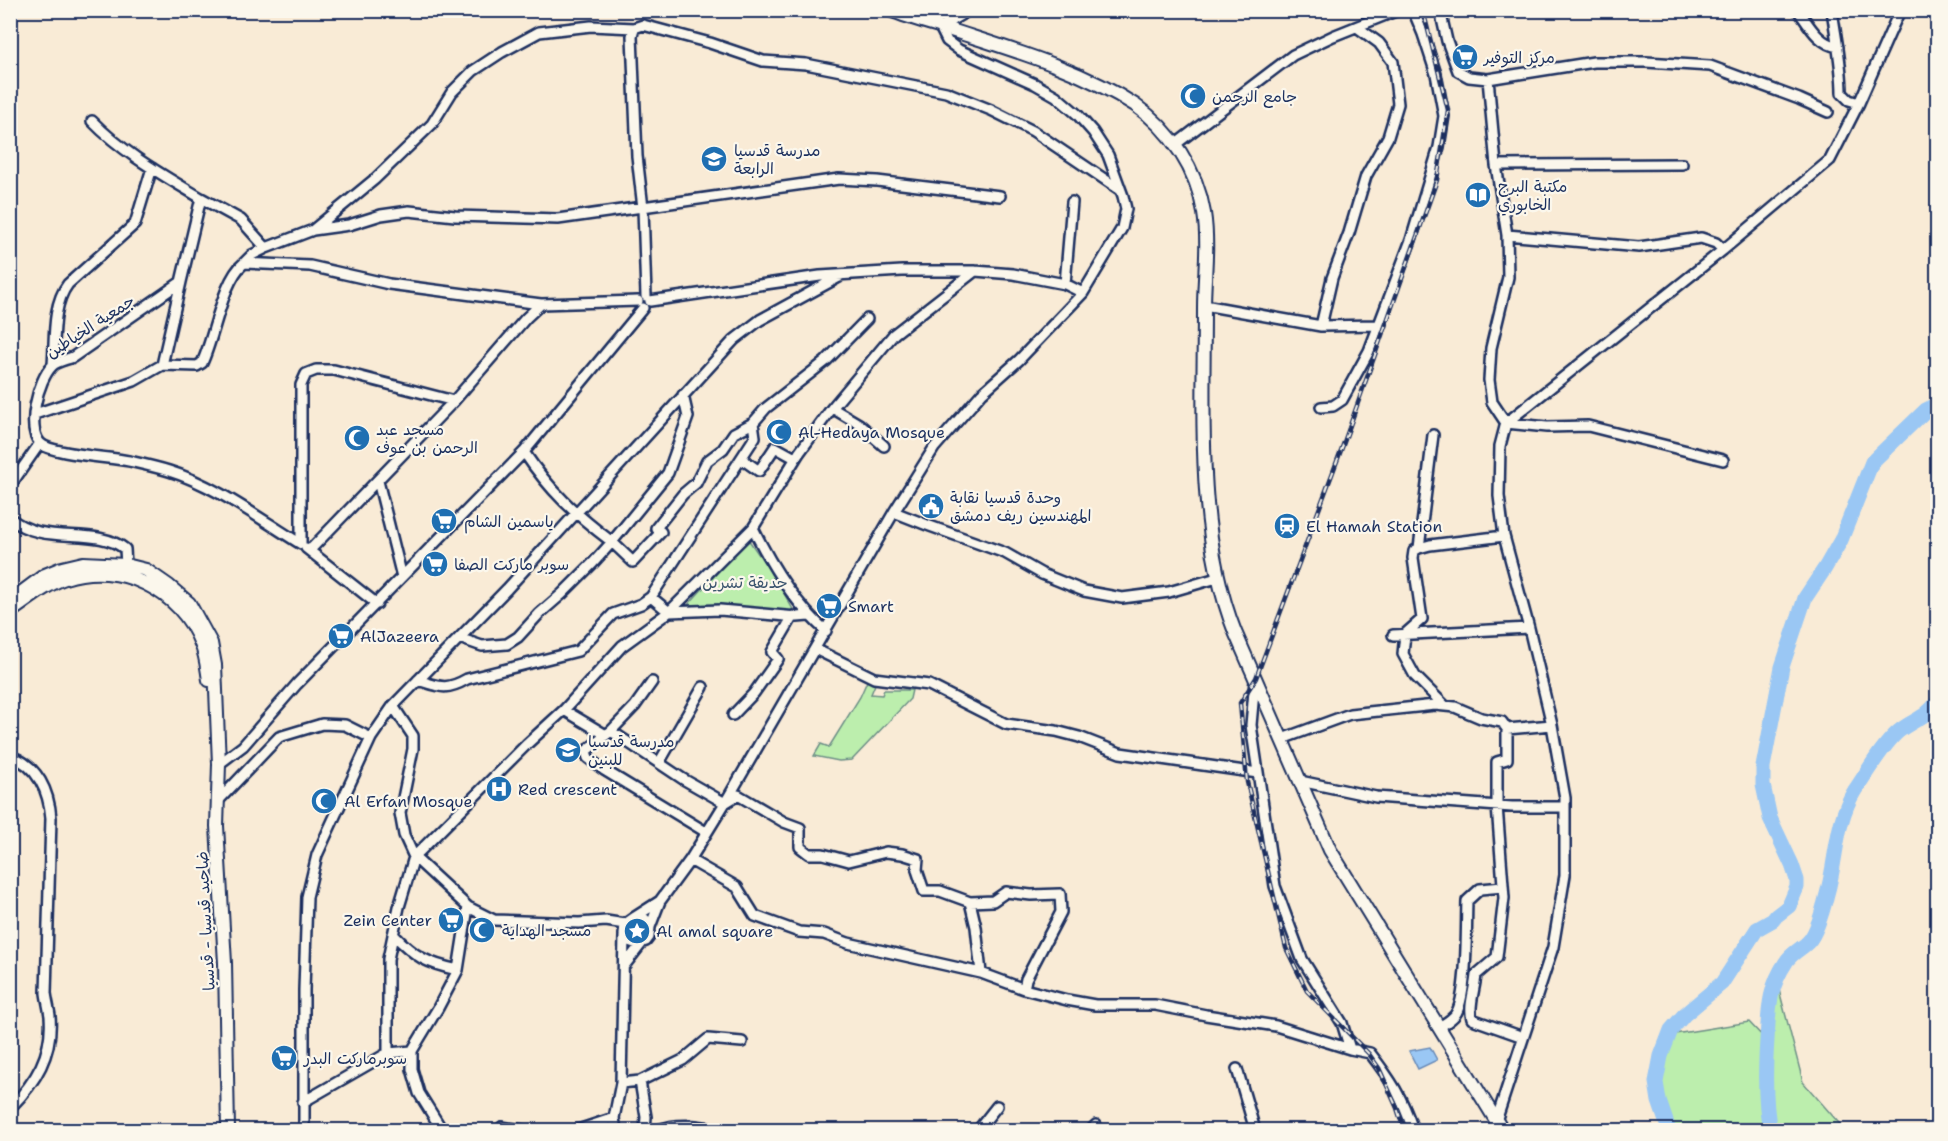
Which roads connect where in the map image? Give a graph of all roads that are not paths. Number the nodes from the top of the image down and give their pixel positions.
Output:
1 (969, 10) edge
2 (1398, 10) edge
3 (1413, 10) edge
4 (1440, 10) edge
5 (1798, 10) edge
6 (1832, 10) edge
7 (1900, 10) edge
8 (889, 11) edge
9 (940, 27) junction
10 (1357, 27) junction
11 (634, 28) junction
12 (1838, 47) junction
13 (1488, 80) junction
14 (1859, 103) junction
15 (1828, 112) dead end
16 (92, 121) dead end
17 (1176, 144) junction
18 (1682, 164) dead end
19 (1496, 165) junction
20 (152, 168) junction
21 (1119, 189) junction
22 (1000, 196) dead end
23 (201, 198) junction
24 (1072, 202) dead end
25 (643, 208) junction
26 (313, 230) junction
27 (1508, 235) junction
28 (266, 248) junction
29 (1723, 250) junction
30 (244, 262) junction
31 (975, 271) junction
32 (841, 276) junction
33 (181, 282) junction
34 (1065, 284) junction
35 (1083, 293) junction
36 (645, 301) junction
37 (541, 304) junction
38 (1204, 305) junction
39 (867, 319) dead end
40 (1377, 325) junction
41 (1321, 326) junction
42 (53, 365) junction
43 (162, 365) junction
44 (683, 395) junction
45 (454, 401) junction
46 (1321, 407) dead end
47 (832, 408) junction
48 (35, 414) junction
49 (753, 423) junction
50 (1506, 423) junction
51 (1433, 435) dead end
52 (40, 443) junction
53 (884, 447) dead end
54 (524, 452) junction
55 (795, 458) junction
56 (742, 459) junction
57 (1723, 460) dead end
58 (378, 481) junction
59 (10, 486) edge
60 (894, 512) junction
61 (575, 513) junction
62 (10, 518) edge
63 (753, 528) junction
64 (1504, 536) junction
65 (612, 542) junction
66 (300, 544) junction
67 (1419, 548) junction
68 (310, 550) junction
69 (126, 565) junction
70 (402, 577) junction
71 (1218, 578) junction
72 (651, 597) junction
73 (10, 601) edge
74 (377, 604) junction
75 (10, 612) edge
76 (669, 612) junction
77 (793, 616) junction
78 (809, 616) junction
79 (1530, 628) junction
80 (826, 631) junction
81 (1405, 634) junction
82 (1393, 635) dead end
83 (459, 638) junction
84 (815, 649) junction
85 (1256, 678) junction
86 (417, 680) junction
87 (652, 682) dead end
88 (704, 687) dead end
89 (393, 706) junction
90 (1445, 706) junction
91 (564, 710) junction
92 (216, 711) junction
93 (733, 715) dead end
94 (1552, 724) junction
95 (1507, 729) junction
96 (609, 733) junction
97 (371, 738) junction
98 (1282, 738) junction
99 (10, 756) edge
100 (659, 763) junction
101 (219, 764) junction
102 (1258, 772) junction
103 (1300, 782) junction
104 (219, 800) junction
105 (725, 803) junction
106 (1497, 806) junction
107 (1565, 807) junction
108 (706, 832) junction
109 (414, 857) junction
110 (690, 860) junction
111 (1503, 887) junction
112 (660, 901) junction
113 (970, 902) junction
114 (468, 907) junction
115 (635, 917) junction
116 (625, 924) junction
117 (650, 927) junction
118 (393, 934) junction
119 (624, 935) junction
120 (642, 943) junction
121 (624, 966) junction
122 (458, 970) junction
123 (981, 973) junction
124 (1024, 989) junction
125 (1440, 1027) junction
126 (1523, 1037) junction
127 (742, 1042) dead end
128 (1350, 1049) junction
129 (412, 1052) junction
130 (388, 1053) junction
131 (1237, 1069) dead end
132 (640, 1081) junction
133 (621, 1083) junction
134 (303, 1102) junction
135 (997, 1106) dead end
136 (10, 1108) edge
137 (614, 1118) junction
138 (1497, 1118) junction
139 (228, 1131) edge
140 (304, 1131) edge
141 (442, 1131) edge
142 (500, 1131) edge
143 (522, 1131) edge
144 (578, 1131) edge
145 (615, 1131) edge
146 (645, 1131) edge
147 (658, 1131) edge
148 (723, 1131) edge
149 (978, 1131) edge
150 (1255, 1131) edge
151 (1413, 1131) edge
152 (1502, 1131) edge

1 - 9 street
2 - 10 street
3 - 40 street
4 - 13 street
5 - 12 street
6 - 12 street
7 - 14 street
8 - 9 main road
9 - 17 main road
9 - 21 street
10 - 17 street
10 - 41 street
11 - 21 street
11 - 25 street
11 - 26 street
12 - 14 street
13 - 15 street
13 - 19 street
14 - 29 street
16 - 20 street
17 - 38 main road
18 - 19 street
19 - 27 street
20 - 23 street
20 - 42 street
21 - 35 street
22 - 25 street
23 - 28 street
23 - 33 street
24 - 34 street
25 - 26 street
25 - 36 street
26 - 28 street
27 - 29 street
27 - 50 street
28 - 30 street
29 - 50 street
30 - 37 street
30 - 43 street
31 - 32 street
31 - 34 street
31 - 47 street
32 - 36 street
32 - 44 street
33 - 42 street, جمعية الخياطين
33 - 43 street
34 - 35 street
35 - 60 street
36 - 37 street
36 - 54 street
37 - 45 street
38 - 41 street
38 - 71 main road
39 - 49 street
40 - 41 street
40 - 46 street
42 - 48 street, جمعية الخياطين
43 - 48 street
44 - 61 street
44 - 65 street
45 - 58 street
45 - 66 street
47 - 53 street
47 - 55 street
48 - 52 street, جمعية الخياطين
49 - 56 street
49 - 65 street
50 - 57 street
50 - 64 street
51 - 67 street
52 - 59 street
52 - 66 street
54 - 61 street
54 - 70 street
55 - 56 street
55 - 63 street
56 - 72 street
58 - 68 street
58 - 70 street
60 - 71 street
60 - 80 street
61 - 65 street
61 - 83 street
62 - 69 street
63 - 76 street
63 - 78 street
64 - 67 street
64 - 79 street
65 - 83 street
66 - 68 street
67 - 81 street
68 - 74 street
69 - 73 main road
69 - 92 main road
70 - 74 street
71 - 85 main road
72 - 76 street
72 - 86 street
74 - 101 street
75 - 92 main road
76 - 77 street
76 - 91 street
77 - 78 street
77 - 93 street
78 - 80 street
79 - 81 street
79 - 94 street
80 - 84 street
81 - 82 street
81 - 90 street
83 - 86 street
84 - 102 street
84 - 105 street
85 - 98 main road
85 - 102 street
86 - 89 street
87 - 96 street
88 - 100 street
89 - 97 street
89 - 109 street
90 - 95 street
90 - 98 street
91 - 96 street
91 - 109 street
92 - 101 main road, ضاحيد قدسيا - قدسيا
94 - 95 street
94 - 107 street
95 - 106 street
96 - 100 street
96 - 108 street
97 - 104 street
97 - 134 street
98 - 103 main road
99 - 136 street
100 - 105 street
101 - 104 main road, ضاحيد قدسيا - قدسيا
102 - 128 street
103 - 106 street
103 - 125 main road
104 - 139 main road, ضاحيد قدسيا - قدسيا
105 - 108 street
105 - 113 street
106 - 107 street
106 - 111 street
107 - 126 street
108 - 110 street
109 - 114 street
109 - 118 street
110 - 112 street
110 - 123 street
111 - 125 street
111 - 126 street
112 - 115 street
112 - 117 street
113 - 123 street
113 - 124 street
114 - 116 street
114 - 122 street
115 - 116 street
115 - 117 street
116 - 119 street
117 - 120 street
118 - 122 street
118 - 130 street
119 - 120 street
119 - 121 street
120 - 121 street
121 - 133 street
122 - 129 street
123 - 124 street
124 - 128 street
125 - 138 main road
126 - 138 street
127 - 132 street
128 - 151 street
129 - 130 street
129 - 141 street
130 - 134 street
131 - 150 street
132 - 133 street
132 - 146 street
133 - 137 street
134 - 140 street
135 - 149 street
137 - 144 street
137 - 145 street
138 - 152 main road
142 - 143 street
147 - 148 street

